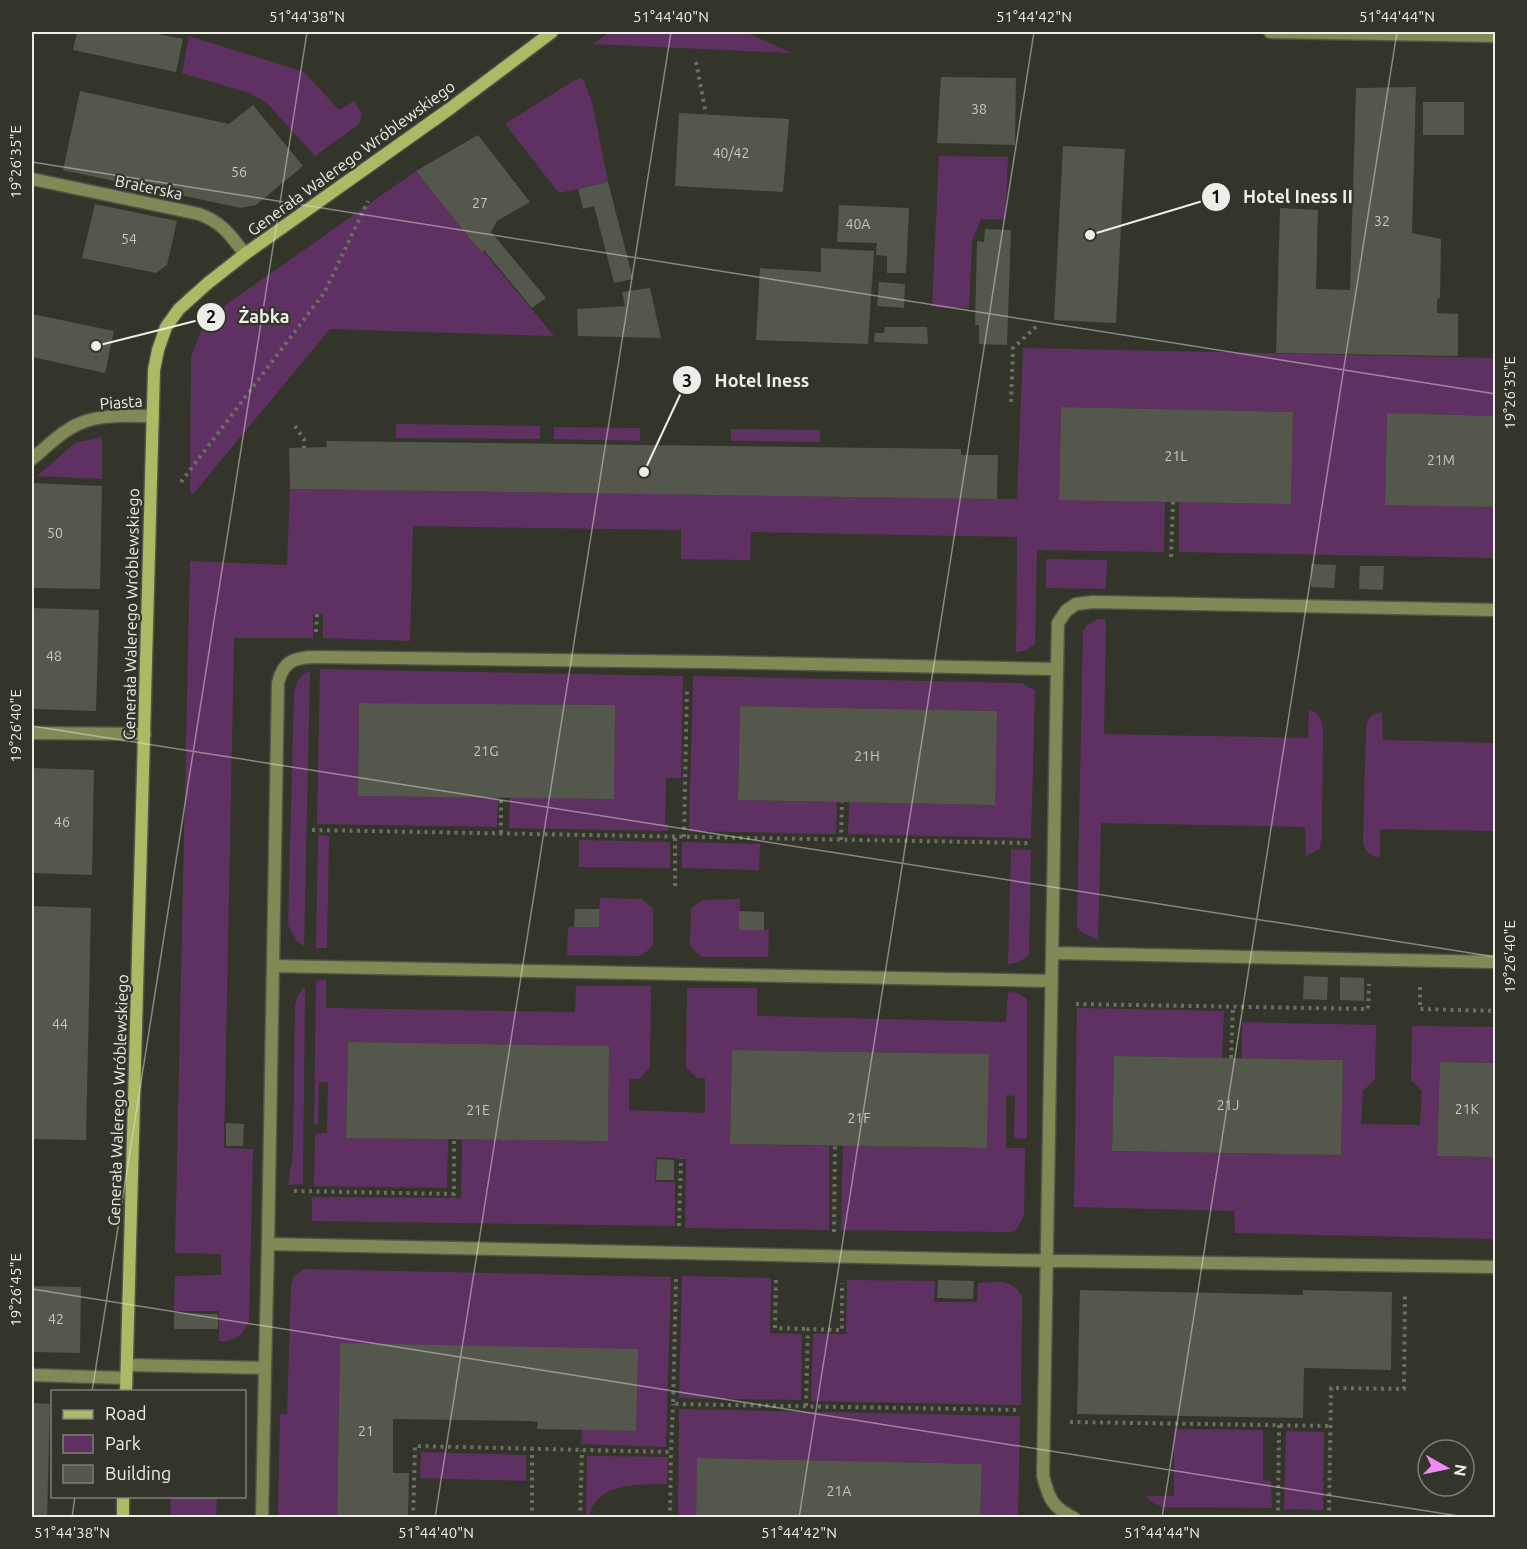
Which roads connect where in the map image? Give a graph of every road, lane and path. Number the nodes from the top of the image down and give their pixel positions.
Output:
1 (552, 32) edge
2 (1270, 32) edge
3 (1496, 36) edge
4 (696, 63) dead end
5 (706, 114) dead end
6 (32, 179) edge
7 (370, 195) dead end
8 (245, 254) junction
9 (1038, 325) dead end
10 (1011, 402) dead end
11 (153, 416) junction
12 (295, 426) dead end
13 (304, 448) dead end
14 (32, 459) edge
15 (181, 482) dead end
16 (1173, 502) dead end
17 (1171, 557) dead end
18 (1496, 610) edge
19 (688, 662) junction
20 (1057, 669) junction
21 (32, 733) edge
22 (145, 734) junction
23 (501, 797) dead end
24 (842, 802) dead end
25 (312, 830) dead end
26 (501, 833) junction
27 (675, 836) junction
28 (684, 837) junction
29 (841, 840) junction
30 (1035, 843) dead end
31 (675, 886) dead end
32 (1052, 953) junction
33 (1496, 962) edge
34 (273, 966) junction
35 (1369, 978) dead end
36 (1420, 979) dead end
37 (1051, 981) junction
38 (1072, 1004) dead end
39 (1233, 1007) junction
40 (1496, 1011) edge
41 (1231, 1058) dead end
42 (454, 1140) dead end
43 (836, 1145) dead end
44 (681, 1158) dead end
45 (269, 1192) junction
46 (834, 1236) dead end
47 (268, 1244) junction
48 (678, 1253) junction
49 (1046, 1261) junction
50 (1496, 1267) edge
51 (777, 1273) dead end
52 (843, 1274) dead end
53 (1405, 1285) dead end
54 (808, 1329) junction
55 (265, 1368) junction
56 (127, 1372) junction
57 (32, 1375) edge
58 (126, 1390) edge
59 (673, 1404) junction
60 (806, 1406) junction
61 (1025, 1411) dead end
62 (1064, 1422) dead end
63 (1279, 1425) junction
64 (1330, 1426) junction
65 (532, 1449) junction
66 (582, 1450) junction
67 (671, 1452) junction
68 (123, 1498) edge
69 (123, 1518) edge
70 (262, 1518) edge
71 (413, 1518) edge
72 (531, 1518) edge
73 (580, 1518) edge
74 (670, 1518) edge
75 (1074, 1518) edge
76 (1278, 1518) edge
77 (1329, 1518) edge

1 - 8 street, Generała Walerego Wróblewskiego
2 - 3 street
4 - 5 path
6 - 8 street, Braterska
7 - 15 path
8 - 11 street, Generała Walerego Wróblewskiego
9 - 10 path
11 - 14 street, Piasta
11 - 22 street, Generała Walerego Wróblewskiego
12 - 13 path
16 - 17 path
18 - 20 street
19 - 20 street
19 - 28 path
19 - 34 street
20 - 32 street
21 - 22 street
22 - 56 street, Generała Walerego Wróblewskiego
23 - 26 path
24 - 29 path
25 - 26 path
26 - 27 path
27 - 28 path
27 - 31 path
28 - 29 path
29 - 30 path
32 - 33 street
32 - 37 street
34 - 37 street
34 - 45 street
35 - 39 path
36 - 40 path
37 - 49 street
38 - 39 path
39 - 41 path
42 - 45 path
43 - 46 path
44 - 48 path
45 - 47 street
47 - 48 street
47 - 55 street
48 - 49 street
48 - 59 path
49 - 50 street
49 - 75 street
51 - 54 path
52 - 54 path
53 - 64 path
54 - 60 path
55 - 56 street
55 - 70 street
56 - 57 street
56 - 58 street, Generała Walerego Wróblewskiego
59 - 60 path
59 - 67 path
60 - 61 path
62 - 63 path
63 - 64 path
63 - 76 path
64 - 77 path
65 - 66 path
65 - 71 path
65 - 72 path
66 - 67 path
66 - 73 path
67 - 74 path
68 - 69 street

